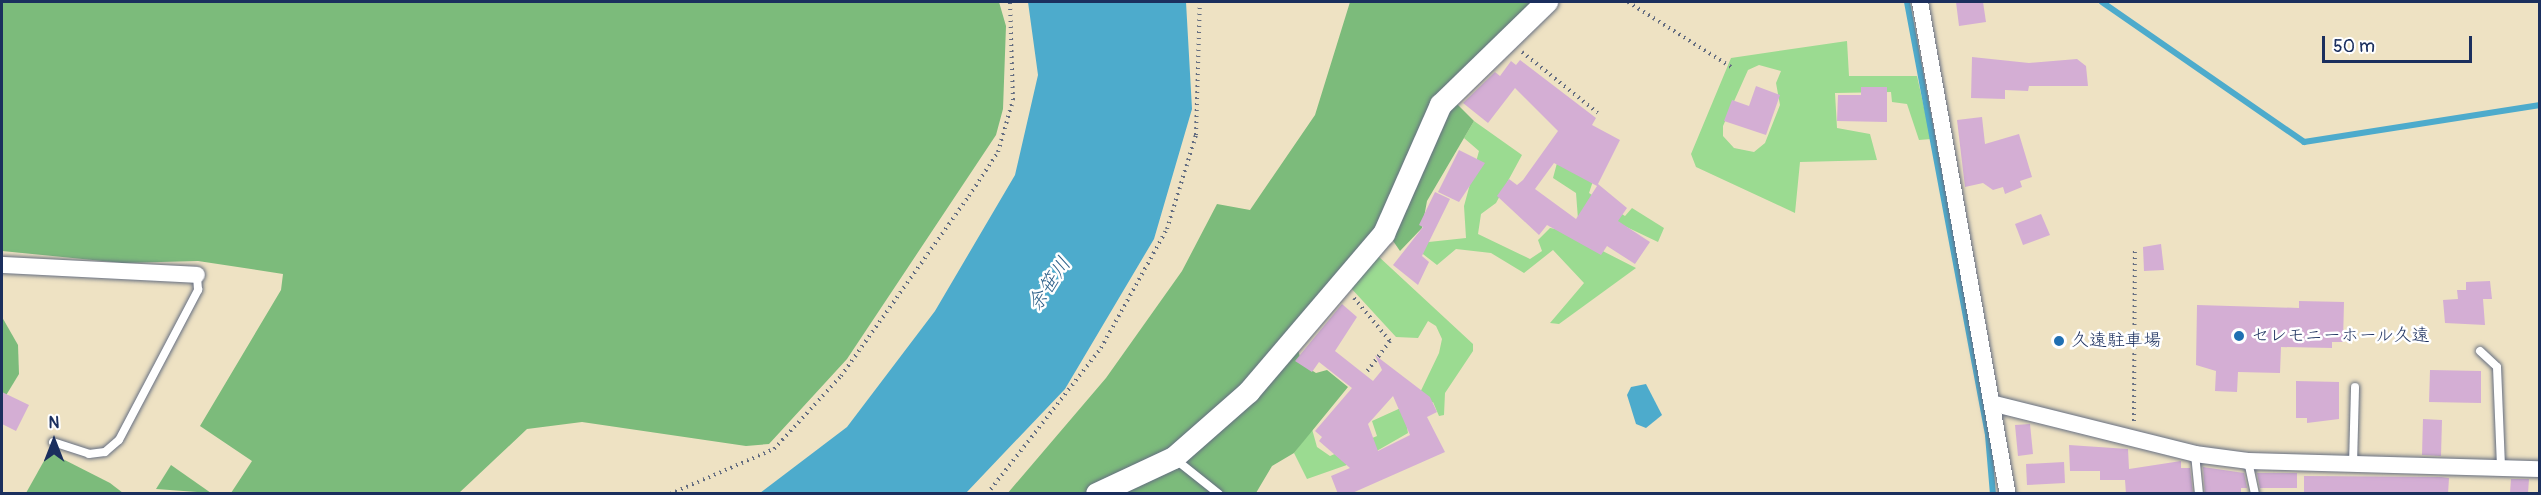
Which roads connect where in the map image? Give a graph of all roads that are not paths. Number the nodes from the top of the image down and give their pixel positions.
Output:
1 (1547, 2) edge
2 (1920, 2) edge
3 (2, 266) edge
4 (197, 275) joint
5 (2480, 351) dead end
6 (2355, 387) dead end
7 (1995, 404) junction
8 (53, 442) dead end
9 (2195, 454) junction
10 (1174, 458) junction
11 (2248, 461) junction
12 (2353, 465) junction
13 (2501, 468) junction
14 (2540, 469) edge
15 (1097, 494) edge
16 (1219, 494) edge
17 (2008, 494) edge
18 (2199, 494) edge
19 (2255, 494) edge

1 - 10 street
2 - 7 street
3 - 4 street
4 - 8 lane
5 - 13 lane
6 - 12 lane
7 - 9 street
7 - 17 street
9 - 11 street
9 - 18 lane
10 - 15 street
10 - 16 lane
11 - 12 street
11 - 19 lane
12 - 13 street
13 - 14 street

